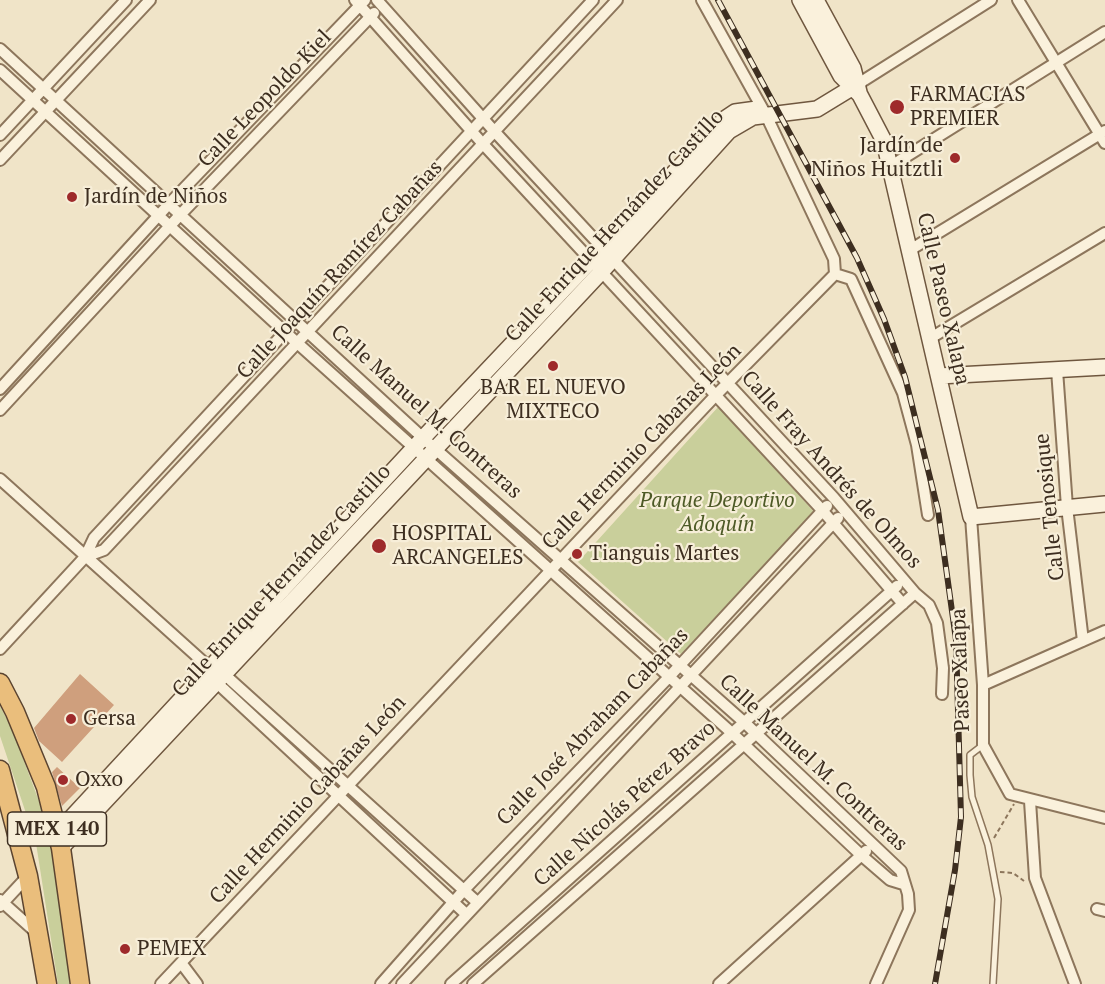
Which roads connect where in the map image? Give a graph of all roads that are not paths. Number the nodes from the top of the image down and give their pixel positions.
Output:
1 (126, 0) edge
2 (150, 0) edge
3 (593, 0) edge
4 (617, 0) edge
5 (702, 0) edge
6 (991, 0) edge
7 (1018, 0) edge
8 (806, 1) edge
9 (360, 2) edge
10 (382, 2) edge
11 (371, 17) junction
12 (570, 24) junction
13 (1105, 32) edge
14 (584, 37) junction
15 (0, 49) edge
16 (1055, 62) junction
17 (0, 70) edge
18 (43, 88) junction
19 (856, 89) junction
20 (33, 99) junction
21 (57, 100) junction
22 (46, 111) junction
23 (764, 112) junction
24 (482, 118) junction
25 (471, 130) junction
26 (495, 132) junction
27 (0, 135) edge
28 (1103, 136) edge
29 (483, 144) junction
30 (0, 160) edge
31 (891, 166) junction
32 (404, 202) junction
33 (169, 204) junction
34 (418, 214) junction
35 (180, 215) junction
36 (158, 216) junction
37 (169, 227) junction
38 (1105, 233) edge
39 (364, 246) junction
40 (910, 250) junction
41 (378, 258) junction
42 (602, 260) junction
43 (835, 274) junction
44 (296, 321) junction
45 (285, 332) junction
46 (309, 333) junction
47 (929, 339) junction
48 (298, 344) junction
49 (1105, 367) edge
50 (1057, 370) junction
51 (939, 376) junction
52 (728, 383) junction
53 (0, 389) edge
54 (716, 395) junction
55 (220, 401) junction
56 (0, 410) edge
57 (232, 414) junction
58 (418, 443) junction
59 (430, 453) junction
60 (153, 473) junction
61 (0, 479) edge
62 (166, 484) junction
63 (834, 498) junction
64 (1105, 504) edge
65 (1067, 507) junction
66 (822, 510) junction
67 (845, 512) junction
68 (928, 515) dead end
69 (971, 517) junction
70 (834, 523) junction
71 (85, 557) junction
72 (560, 560) junction
73 (550, 571) junction
74 (903, 580) junction
75 (892, 591) junction
76 (915, 593) junction
77 (903, 604) junction
78 (1105, 631) edge
79 (1083, 641) junction
80 (0, 649) edge
81 (679, 666) junction
82 (217, 675) junction
83 (669, 677) junction
84 (692, 677) junction
85 (0, 683) edge
86 (983, 685) junction
87 (681, 688) junction
88 (942, 694) dead end
89 (745, 723) junction
90 (733, 734) junction
91 (757, 735) junction
92 (746, 745) junction
93 (983, 745) junction
94 (0, 770) edge
95 (348, 786) junction
96 (339, 796) junction
97 (1030, 801) junction
98 (1103, 816) edge
99 (60, 840) junction
100 (872, 844) junction
101 (861, 855) junction
102 (28, 876) junction
103 (903, 884) junction
104 (464, 890) junction
105 (453, 902) junction
106 (477, 902) junction
107 (1, 903) edge
108 (466, 914) junction
109 (40, 936) junction
110 (182, 964) junction
111 (47, 984) edge
112 (80, 984) edge
113 (161, 984) edge
114 (196, 984) edge
115 (381, 984) edge
116 (402, 984) edge
117 (451, 984) edge
118 (473, 984) edge
119 (719, 984) edge
120 (876, 984) edge
121 (993, 984) edge
122 (1075, 984) edge

1 - 18 street
2 - 21 street
3 - 12 street, Calle Joaquín Ramírez Cabañas
4 - 14 street, Calle Joaquín Ramírez Cabañas
5 - 23 street
6 - 19 street
7 - 16 street
8 - 19 main road, Calle Paseo Xalapa
9 - 11 street, Calle Fray Andrés de Olmos
9 - 33 street, Calle Leopoldo Kiel
10 - 11 street, Calle Leopoldo Kiel
10 - 24 street, Calle Fray Andrés de Olmos
11 - 25 street, Calle Fray Andrés de Olmos
11 - 35 street, Calle Leopoldo Kiel
12 - 14 street
12 - 24 street, Calle Joaquín Ramírez Cabañas
13 - 16 street
14 - 26 street, Calle Joaquín Ramírez Cabañas
15 - 18 street, Calle Manuel M. Contreras
16 - 28 street
16 - 31 street
17 - 20 street, Calle Manuel M. Contreras
18 - 20 street
18 - 21 street, Calle Manuel M. Contreras
19 - 23 main road, Calle Enrique Hernández Castillo
19 - 31 main road, Calle Paseo Xalapa
20 - 22 street, Calle Manuel M. Contreras
20 - 27 street
21 - 22 street
21 - 33 street, Calle Manuel M. Contreras
22 - 30 street
22 - 36 street, Calle Manuel M. Contreras
23 - 42 main road, Calle Enrique Hernández Castillo
23 - 43 street
24 - 25 street, Calle Joaquín Ramírez Cabañas
24 - 26 street, Calle Fray Andrés de Olmos
25 - 29 street, Calle Fray Andrés de Olmos
25 - 32 street, Calle Joaquín Ramírez Cabañas
26 - 29 street, Calle Joaquín Ramírez Cabañas
26 - 42 street, Calle Fray Andrés de Olmos
28 - 40 street
29 - 34 street, Calle Joaquín Ramírez Cabañas
29 - 42 street, Calle Fray Andrés de Olmos
31 - 40 main road, Calle Paseo Xalapa
32 - 34 street
32 - 39 street, Calle Joaquín Ramírez Cabañas
33 - 35 street, Calle Manuel M. Contreras
33 - 36 street, Calle Leopoldo Kiel
34 - 41 street, Calle Joaquín Ramírez Cabañas
35 - 37 street, Calle Leopoldo Kiel
35 - 44 street, Calle Manuel M. Contreras
36 - 37 street, Calle Manuel M. Contreras
36 - 53 street, Calle Leopoldo Kiel
37 - 45 street, Calle Manuel M. Contreras
37 - 56 street, Calle Leopoldo Kiel
38 - 47 street
39 - 41 street
39 - 44 street, Calle Joaquín Ramírez Cabañas
40 - 47 main road, Calle Paseo Xalapa
41 - 46 street, Calle Joaquín Ramírez Cabañas
42 - 52 street, Calle Fray Andrés de Olmos
42 - 54 street, Calle Fray Andrés de Olmos
42 - 58 main road, Calle Enrique Hernández Castillo
42 - 59 main road, Calle Enrique Hernández Castillo
43 - 52 street, Calle Herminio Cabañas León
43 - 68 street
44 - 45 street, Calle Joaquín Ramírez Cabañas
44 - 46 street, Calle Manuel M. Contreras
45 - 48 street, Calle Manuel M. Contreras
45 - 55 street, Calle Joaquín Ramírez Cabañas
46 - 48 street, Calle Joaquín Ramírez Cabañas
46 - 58 street, Calle Manuel M. Contreras
47 - 51 main road, Calle Paseo Xalapa
48 - 57 street, Calle Joaquín Ramírez Cabañas
48 - 58 street, Calle Manuel M. Contreras
49 - 50 main road
50 - 51 main road
50 - 65 street, Calle Tenosique
51 - 69 main road, Calle Paseo Xalapa
52 - 54 street, Calle Herminio Cabañas León
52 - 63 street, Calle Fray Andrés de Olmos
54 - 66 street, Calle Fray Andrés de Olmos
54 - 72 street, Calle Herminio Cabañas León
55 - 57 street
55 - 60 street, Calle Joaquín Ramírez Cabañas
57 - 62 street, Calle Joaquín Ramírez Cabañas
58 - 59 street, Calle Manuel M. Contreras
58 - 82 main road, Calle Enrique Hernández Castillo
59 - 72 street, Calle Manuel M. Contreras
59 - 73 street, Calle Manuel M. Contreras
59 - 82 main road, Calle Enrique Hernández Castillo
60 - 62 street
60 - 71 street, Calle Joaquín Ramírez Cabañas
61 - 71 street
62 - 71 street, Calle Joaquín Ramírez Cabañas
63 - 66 street, Calle José Abraham Cabañas
63 - 67 street, Calle Fray Andrés de Olmos
64 - 65 main road
65 - 69 main road
65 - 79 street, Calle Tenosique
66 - 70 street, Calle Fray Andrés de Olmos
66 - 81 street, Calle José Abraham Cabañas
67 - 70 street, Calle José Abraham Cabañas
67 - 74 street, Calle Fray Andrés de Olmos
69 - 86 street, Paseo Xalapa
70 - 75 street, Calle Fray Andrés de Olmos
70 - 84 street, Calle José Abraham Cabañas
71 - 80 street, Calle Joaquín Ramírez Cabañas
71 - 82 street
72 - 73 street, Calle Herminio Cabañas León
72 - 81 street, Calle Manuel M. Contreras
73 - 83 street, Calle Manuel M. Contreras
73 - 95 street, Calle Herminio Cabañas León
74 - 75 street, Calle Nicolás Pérez Bravo
74 - 76 street, Calle Fray Andrés de Olmos
75 - 77 street, Calle Fray Andrés de Olmos
75 - 89 street, Calle Nicolás Pérez Bravo
76 - 77 street, Calle Nicolás Pérez Bravo
76 - 88 street, Calle Fray Andrés de Olmos
77 - 91 street, Calle Nicolás Pérez Bravo
78 - 79 street
79 - 86 street
81 - 83 street, Calle José Abraham Cabañas
81 - 84 street, Calle Manuel M. Contreras
82 - 95 street
82 - 96 street
82 - 99 main road, Calle Enrique Hernández Castillo
83 - 87 street, Calle Manuel M. Contreras
83 - 104 street, Calle José Abraham Cabañas
84 - 87 street, Calle José Abraham Cabañas
84 - 89 street, Calle Manuel M. Contreras
85 - 99 highway, MEX 140
86 - 93 street, Paseo Xalapa
87 - 90 street, Calle Manuel M. Contreras
87 - 106 street, Calle José Abraham Cabañas
89 - 90 street, Calle Nicolás Pérez Bravo
89 - 91 street, Calle Manuel M. Contreras
90 - 92 street, Calle Manuel M. Contreras
90 - 117 street, Calle Nicolás Pérez Bravo
91 - 92 street, Calle Nicolás Pérez Bravo
91 - 100 street, Calle Manuel M. Contreras
92 - 101 street, Calle Manuel M. Contreras
92 - 118 street, Calle Nicolás Pérez Bravo
93 - 97 street, Paseo Xalapa
93 - 121 lane
94 - 102 highway, MEX 140
95 - 96 street, Calle Herminio Cabañas León
95 - 104 street
96 - 105 street
96 - 110 street, Calle Herminio Cabañas León
97 - 98 street, Paseo Xalapa
97 - 122 street
99 - 112 highway, MEX 140
100 - 101 street
100 - 103 street, Calle Manuel M. Contreras
101 - 103 street, Calle Manuel M. Contreras
101 - 119 street
102 - 107 street
102 - 109 highway, MEX 140
103 - 120 street
104 - 105 street, Calle José Abraham Cabañas
104 - 106 street
105 - 108 street
105 - 115 street, Calle José Abraham Cabañas
106 - 108 street, Calle José Abraham Cabañas
107 - 109 street
108 - 116 street, Calle José Abraham Cabañas
109 - 111 highway, MEX 140
110 - 113 street, Calle Herminio Cabañas León
110 - 114 street

